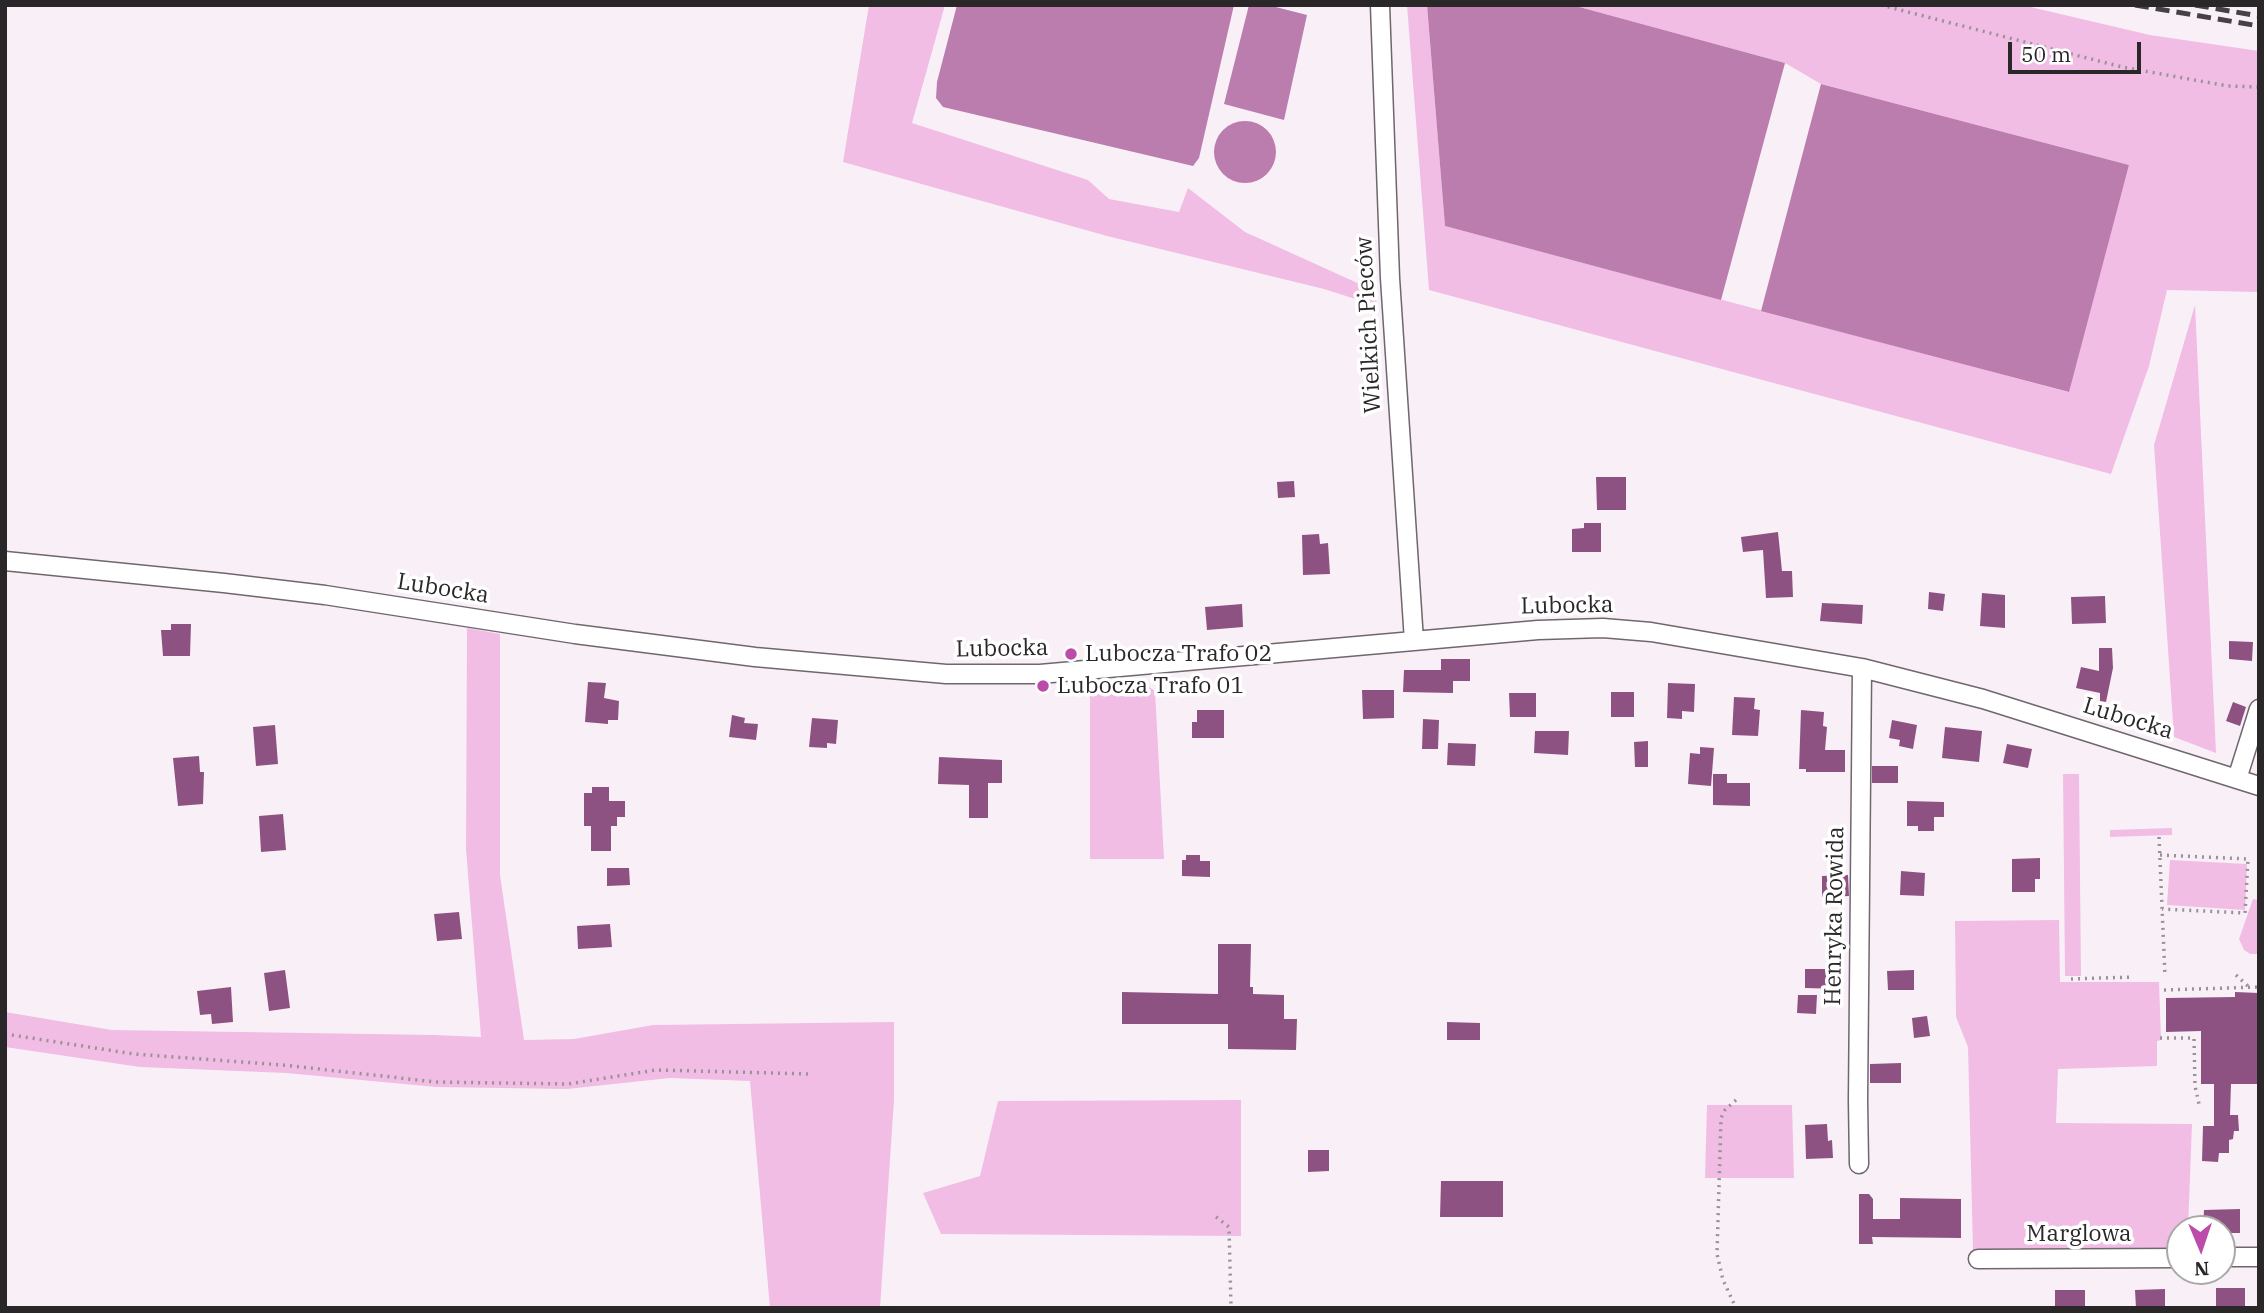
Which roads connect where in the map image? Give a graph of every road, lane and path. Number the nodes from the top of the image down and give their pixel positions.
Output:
1 (1381, 5) edge
2 (1881, 5) edge
3 (2259, 87) edge
4 (5, 561) edge
5 (1413, 641) junction
6 (1862, 668) junction
7 (2259, 709) edge
8 (2237, 779) junction
9 (2259, 786) edge
10 (2159, 836) dead end
11 (2160, 855) junction
12 (2162, 909) junction
13 (2236, 975) dead end
14 (2134, 976) dead end
15 (2165, 976) dead end
16 (2071, 979) dead end
17 (2249, 987) junction
18 (2259, 987) edge
19 (2178, 989) junction
20 (2164, 990) dead end
21 (2178, 998) dead end
22 (5, 1034) edge
23 (2161, 1038) dead end
24 (810, 1074) dead end
25 (1736, 1100) dead end
26 (2199, 1104) dead end
27 (1859, 1164) dead end
28 (1216, 1217) dead end
29 (2236, 1257) edge
30 (2259, 1257) edge
31 (2166, 1258) edge
32 (1978, 1259) dead end
33 (1231, 1308) edge
34 (1736, 1308) edge

1 - 5 street, Wielkich Pieców
2 - 3 path
4 - 5 street, Lubocka
5 - 6 street, Lubocka
6 - 8 street, Lubocka
6 - 27 street, Henryka Rowida
7 - 8 street
8 - 9 street, Lubocka
10 - 11 path
11 - 12 path
11 - 12 path
12 - 15 path
13 - 17 path
14 - 16 path
17 - 18 path
17 - 19 path
19 - 20 path
19 - 21 path
22 - 24 path
23 - 26 path
25 - 34 path
28 - 33 path
29 - 30 street
31 - 32 street, Marglowa

